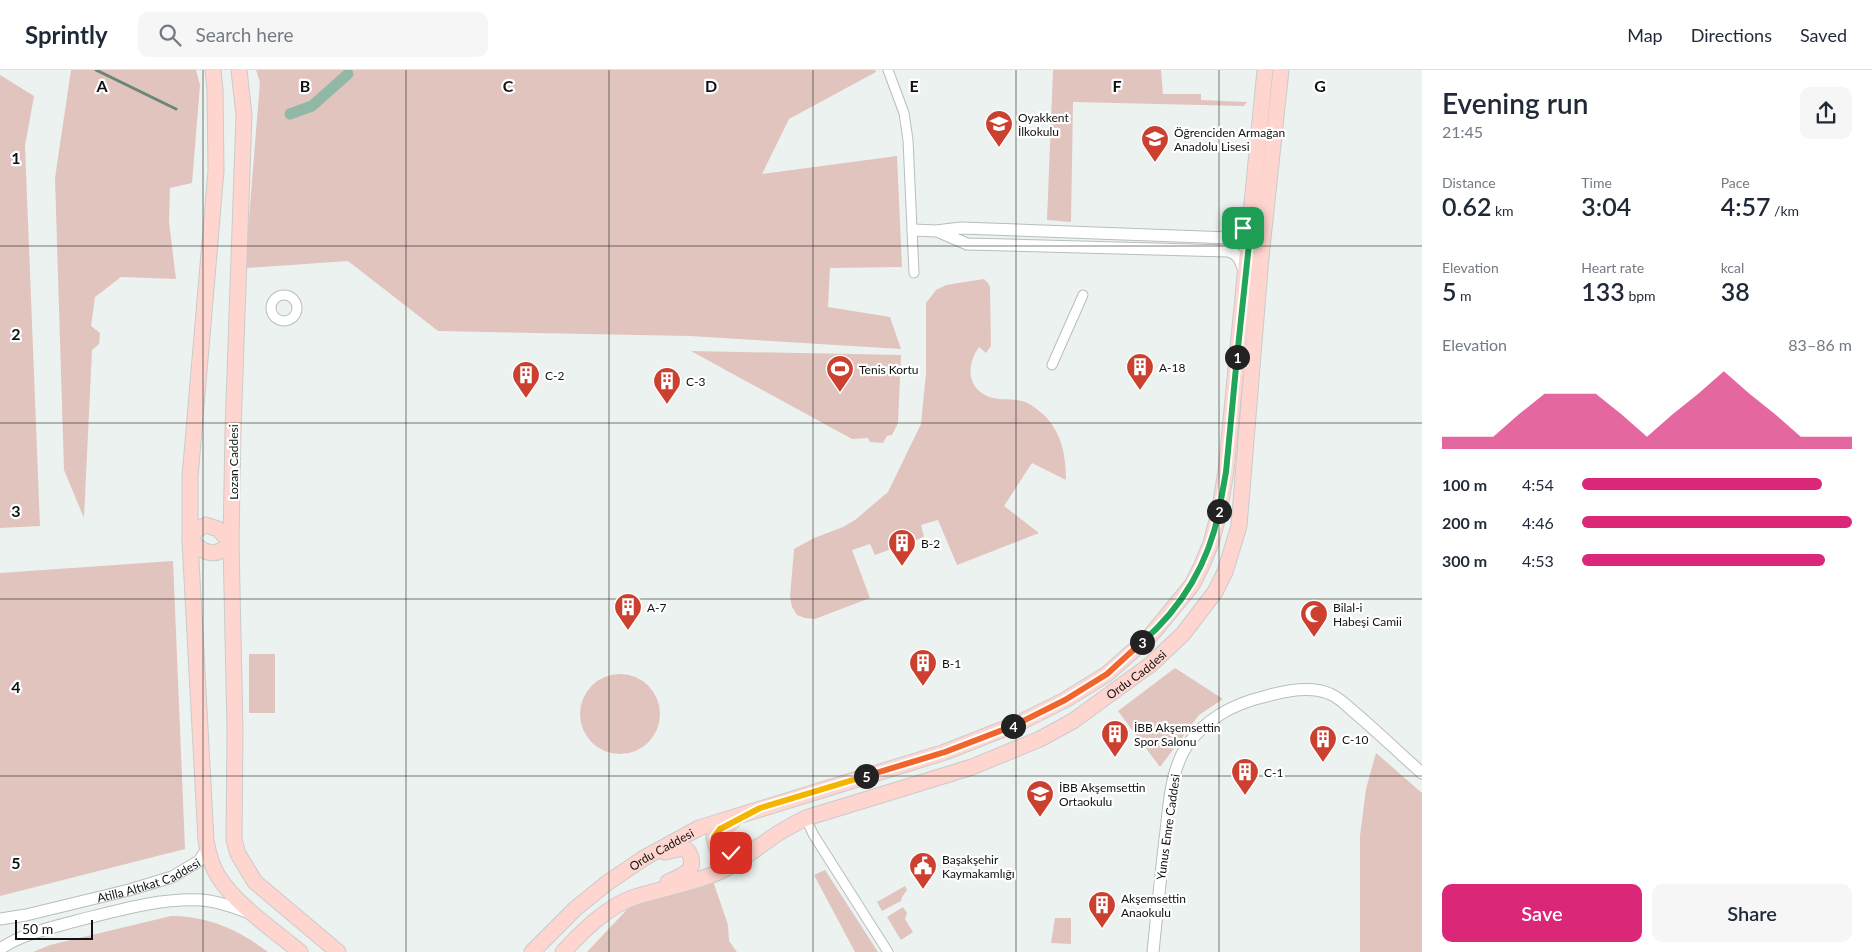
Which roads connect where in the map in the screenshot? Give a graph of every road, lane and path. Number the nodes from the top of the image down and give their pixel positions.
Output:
1 (212, 70) edge
2 (240, 70) edge
3 (888, 70) edge
4 (1264, 70) edge
5 (1281, 70) edge
6 (1252, 216) junction
7 (913, 230) junction
8 (936, 231) junction
9 (914, 273) dead end
10 (1245, 276) junction
11 (1083, 295) dead end
12 (1052, 365) dead end
13 (190, 541) junction
14 (231, 542) junction
15 (1422, 773) edge
16 (760, 808) junction
17 (806, 818) junction
18 (759, 847) junction
19 (207, 849) junction
20 (644, 858) junction
21 (634, 897) junction
22 (256, 915) junction
23 (0, 919) edge
24 (0, 948) edge
25 (300, 952) edge
26 (338, 952) edge
27 (532, 952) edge
28 (564, 952) edge
29 (888, 952) edge
30 (1153, 952) edge

1 - 13 main road
2 - 14 main road, Lozan Caddesi
3 - 7 street
4 - 6 main road, Ordu Caddesi
5 - 17 main road, Ordu Caddesi
6 - 8 street
6 - 10 main road, Ordu Caddesi
7 - 8 street
7 - 9 street
8 - 10 street
10 - 16 main road, Ordu Caddesi
11 - 12 street
13 - 14 main road
13 - 14 main road
13 - 19 main road
14 - 26 main road, Lozan Caddesi
15 - 30 street, Yunus Emre Caddesi
16 - 18 main road
16 - 20 main road, Ordu Caddesi
17 - 18 main road, Ordu Caddesi
17 - 29 street
18 - 21 main road, Ordu Caddesi
19 - 22 main road, Atilla Altıkat Caddesi
19 - 23 street, Atilla Altıkat Caddesi
20 - 21 main road
20 - 27 main road, Ordu Caddesi
21 - 28 main road, Ordu Caddesi
22 - 24 street, Atilla Altıkat Caddesi
22 - 25 main road, Atilla Altıkat Caddesi

